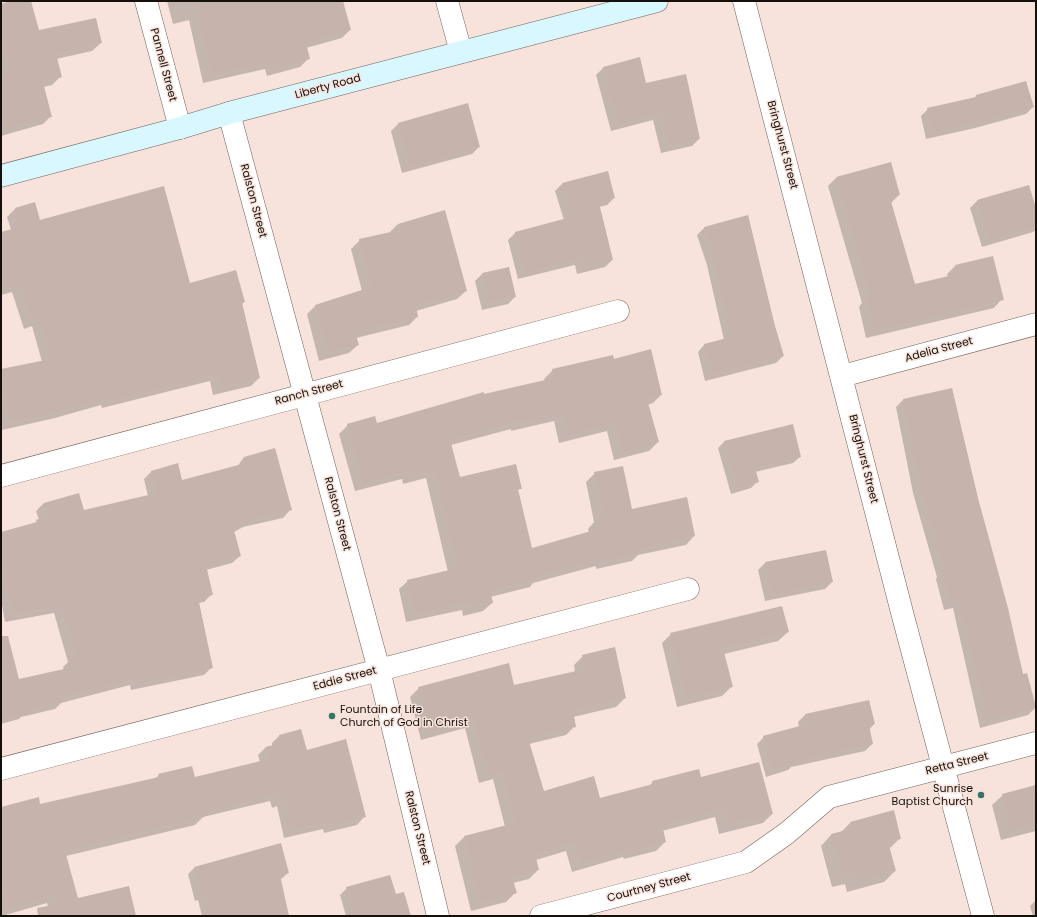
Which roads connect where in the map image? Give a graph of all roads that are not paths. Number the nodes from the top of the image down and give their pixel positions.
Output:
1 (146, 1) edge
2 (448, 1) edge
3 (657, 1) edge
4 (744, 1) edge
5 (461, 52) junction
6 (230, 113) junction
7 (180, 128) junction
8 (1, 176) edge
9 (618, 311) dead end
10 (1036, 324) edge
11 (842, 376) junction
12 (305, 395) junction
13 (1, 476) edge
14 (688, 589) dead end
15 (379, 670) junction
16 (1036, 743) edge
17 (944, 767) junction
18 (1, 769) edge
19 (756, 855) joint
20 (438, 916) edge
21 (540, 916) edge
22 (983, 916) edge

1 - 7 street, Pannell Street
2 - 5 street
3 - 5 main road, Liberty Road
4 - 11 street, Bringhurst Street
5 - 6 main road, Liberty Road
6 - 7 main road, Liberty Road
6 - 12 street, Ralston Street
7 - 8 main road, Liberty Road
9 - 12 street, Ranch Street
10 - 11 street, Adelia Street
11 - 17 street, Bringhurst Street
12 - 13 street, Ranch Street
12 - 15 street, Ralston Street
14 - 15 street, Eddie Street
15 - 18 street, Eddie Street
15 - 20 street, Ralston Street
16 - 17 street, Retta Street
17 - 19 street, Retta Street
17 - 22 street, Bringhurst Street
19 - 21 street, Courtney Street

